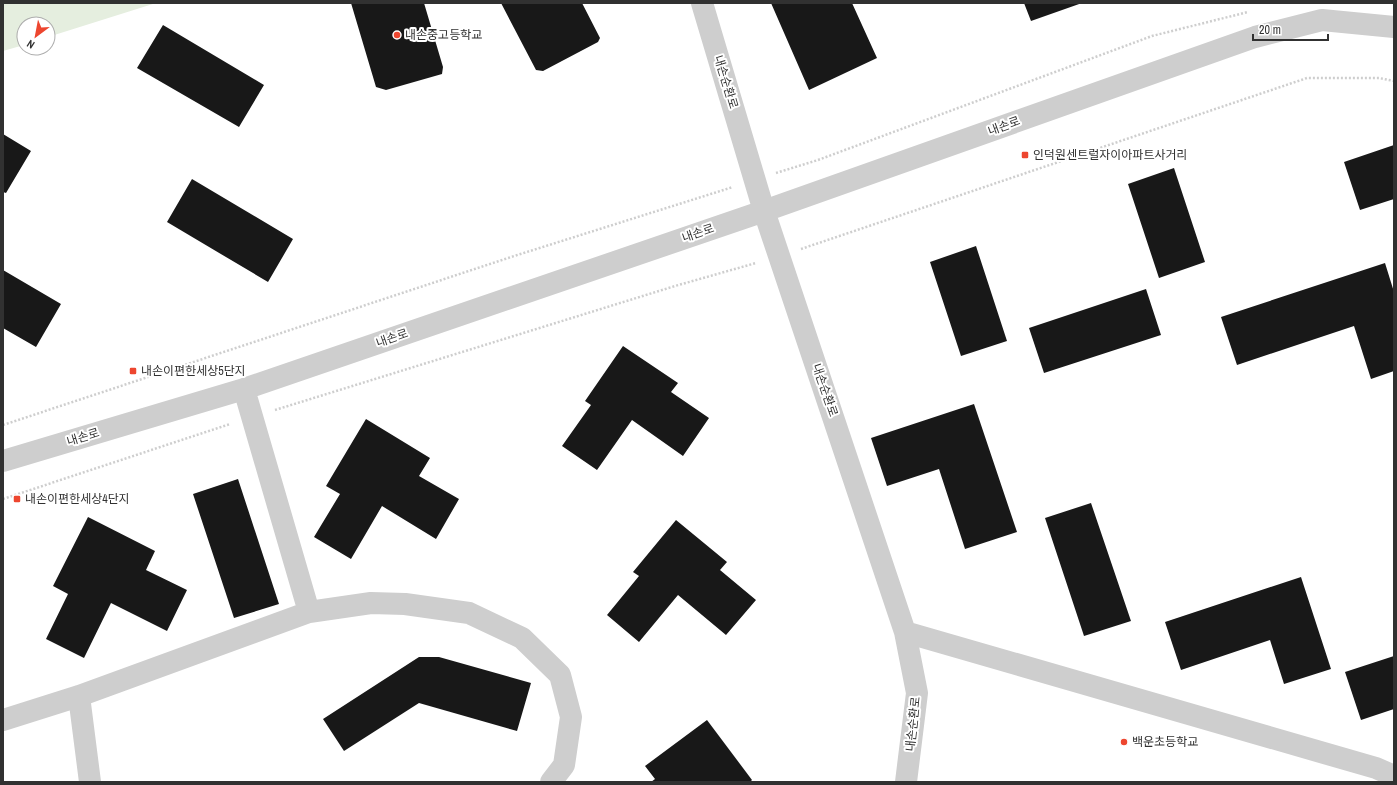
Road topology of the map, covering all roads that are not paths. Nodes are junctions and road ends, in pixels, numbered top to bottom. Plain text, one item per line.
1 (702, 3) edge
2 (1394, 27) edge
3 (764, 211) junction
4 (244, 389) junction
5 (3, 461) edge
6 (309, 612) junction
7 (905, 632) junction
8 (79, 696) junction
9 (3, 720) edge
10 (1394, 776) edge
11 (90, 782) edge
12 (551, 782) edge
13 (906, 782) edge

1 - 3 street, 내손순환로
2 - 3 street, 내손로
3 - 4 street, 내손로
3 - 7 street, 내손순환로
4 - 5 street, 내손로
4 - 6 street
6 - 8 street
6 - 12 street
7 - 10 street
7 - 13 street, 내손순환로
8 - 9 street
8 - 11 street

